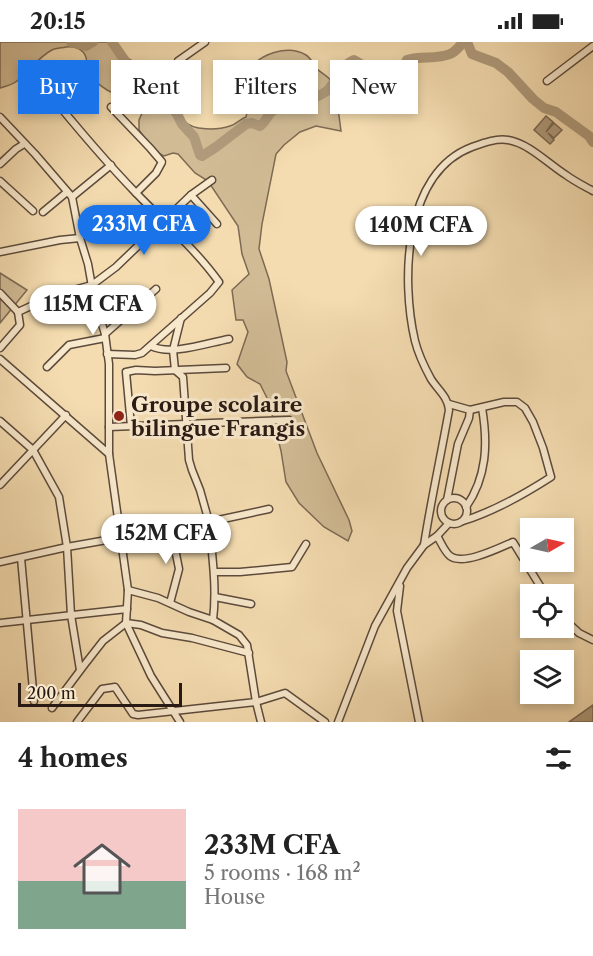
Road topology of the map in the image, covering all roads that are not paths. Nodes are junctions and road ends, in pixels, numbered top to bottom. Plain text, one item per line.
1 (205, 42) edge
2 (593, 46) edge
3 (179, 60) edge
4 (547, 81) dead end
5 (67, 114) edge
6 (118, 114) edge
7 (0, 117) edge
8 (24, 144) junction
9 (0, 164) edge
10 (111, 165) junction
11 (212, 180) dead end
12 (0, 181) edge
13 (593, 192) edge
14 (136, 193) junction
15 (69, 195) junction
16 (191, 195) junction
17 (33, 211) dead end
18 (43, 212) dead end
19 (163, 221) junction
20 (218, 224) dead end
21 (80, 238) junction
22 (0, 252) edge
23 (92, 285) junction
24 (156, 289) dead end
25 (0, 293) edge
26 (18, 312) junction
27 (181, 318) junction
28 (105, 336) junction
29 (230, 339) dead end
30 (151, 346) junction
31 (0, 348) edge
32 (173, 350) junction
33 (107, 354) junction
34 (0, 359) edge
35 (47, 367) dead end
36 (226, 368) dead end
37 (175, 370) junction
38 (449, 404) junction
39 (482, 408) junction
40 (470, 410) junction
41 (66, 415) junction
42 (289, 420) dead end
43 (0, 421) edge
44 (187, 424) junction
45 (131, 426) junction
46 (109, 427) junction
47 (33, 450) junction
48 (109, 454) junction
49 (0, 485) edge
50 (447, 500) junction
51 (466, 507) junction
52 (269, 509) dead end
53 (463, 521) junction
54 (210, 522) junction
55 (449, 523) junction
56 (175, 529) junction
57 (437, 536) junction
58 (121, 538) junction
59 (306, 544) dead end
60 (424, 545) junction
61 (67, 547) junction
62 (21, 558) junction
63 (0, 562) edge
64 (215, 572) junction
65 (401, 580) junction
66 (539, 584) edge
67 (128, 590) junction
68 (215, 597) junction
69 (170, 603) junction
70 (251, 604) dead end
71 (127, 609) junction
72 (71, 615) junction
73 (213, 620) junction
74 (28, 621) junction
75 (0, 623) edge
76 (126, 623) junction
77 (574, 628) edge
78 (593, 640) edge
79 (249, 653) junction
80 (80, 670) junction
81 (34, 701) dead end
82 (256, 702) junction
83 (52, 708) dead end
84 (173, 711) junction
85 (77, 722) edge
86 (180, 722) edge
87 (261, 722) edge
88 (325, 722) edge
89 (338, 722) edge
90 (419, 722) edge

1 - 3 street
2 - 4 street
5 - 10 street
6 - 14 street
7 - 8 street
8 - 9 street
8 - 15 street
10 - 14 street
10 - 15 street
11 - 16 street
12 - 17 street
13 - 38 street
14 - 19 street
15 - 18 street
15 - 21 street
16 - 19 street
16 - 20 street
19 - 23 street
19 - 27 street
21 - 22 street
21 - 23 street
23 - 26 street
23 - 28 street
24 - 28 street
25 - 26 street
26 - 31 street
27 - 30 street
27 - 32 street
28 - 33 street
28 - 35 street
29 - 32 street
30 - 32 street
30 - 33 street
32 - 37 street
33 - 46 street
34 - 41 street
36 - 37 street
37 - 44 street
37 - 45 street
38 - 40 street
38 - 60 street
39 - 40 street
39 - 51 street
39 - 53 street
40 - 50 street
41 - 47 street
41 - 48 street
42 - 44 street
43 - 47 street
44 - 45 street
44 - 54 street
45 - 46 street
46 - 48 street
47 - 49 street
47 - 61 street
48 - 58 street
50 - 51 street
50 - 55 street
51 - 53 street
52 - 54 street
53 - 55 street
54 - 56 street
54 - 64 street
55 - 57 street
56 - 58 street
56 - 69 street
57 - 60 street
57 - 66 street
58 - 61 street
58 - 67 street
59 - 64 street
60 - 65 street
61 - 62 street
61 - 72 street
62 - 63 street
62 - 74 street
64 - 68 street
65 - 89 street
65 - 90 street
67 - 69 street
67 - 71 street
68 - 70 street
68 - 73 street
69 - 73 street
71 - 72 street
71 - 76 street
72 - 74 street
72 - 80 street
73 - 79 street
74 - 75 street
74 - 81 street
76 - 79 street
76 - 80 street
76 - 84 street
77 - 78 street
79 - 82 street
80 - 83 street
82 - 84 street
82 - 87 street
82 - 88 street
84 - 85 street
84 - 86 street

